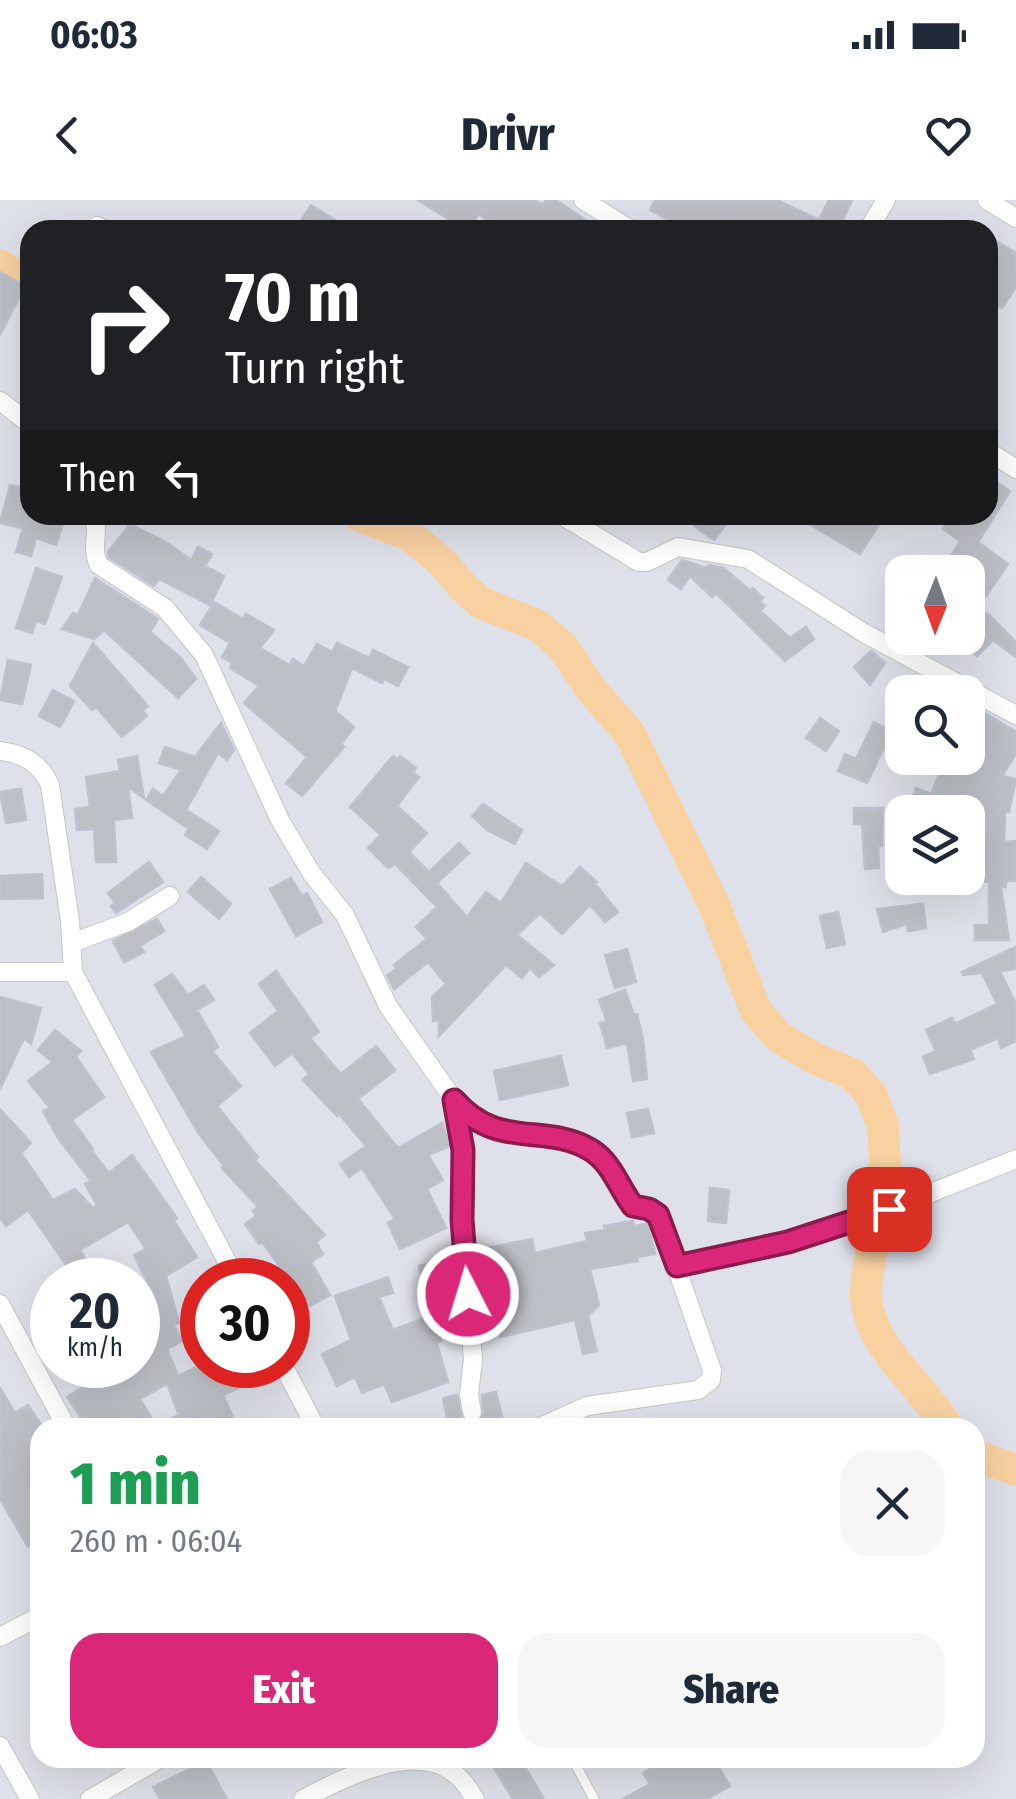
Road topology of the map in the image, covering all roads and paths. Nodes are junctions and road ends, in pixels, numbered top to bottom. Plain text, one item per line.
1 (583, 200) edge
2 (987, 200) edge
3 (1016, 218) edge
4 (614, 220) edge
5 (0, 401) edge
6 (20, 416) edge
7 (98, 525) edge
8 (578, 525) edge
9 (1016, 715) edge
10 (0, 751) edge
11 (170, 896) dead end
12 (72, 943) junction
13 (0, 972) edge
14 (72, 972) junction
15 (454, 1100) junction
16 (1016, 1159) edge
17 (225, 1258) edge
18 (677, 1266) junction
19 (0, 1304) edge
20 (295, 1388) edge
21 (472, 1412) dead end
22 (62, 1418) edge
23 (311, 1418) edge
24 (560, 1418) edge
25 (30, 1621) edge
26 (0, 1637) edge
27 (0, 1746) edge
28 (144, 1768) edge
29 (358, 1768) edge
30 (457, 1768) edge
31 (577, 1768) edge
32 (30, 1799) edge
33 (90, 1799) edge
34 (303, 1799) edge
35 (476, 1799) edge
36 (594, 1799) edge

1 - 4 street
2 - 3 street
5 - 6 street
7 - 15 street
8 - 9 street
10 - 12 street
11 - 12 street
12 - 14 street
13 - 14 street
14 - 17 street
15 - 18 street
15 - 21 street
16 - 18 street
18 - 24 street
19 - 22 street
20 - 23 street
25 - 26 street
27 - 32 street
28 - 33 street
29 - 34 street
30 - 35 street
31 - 36 lane

